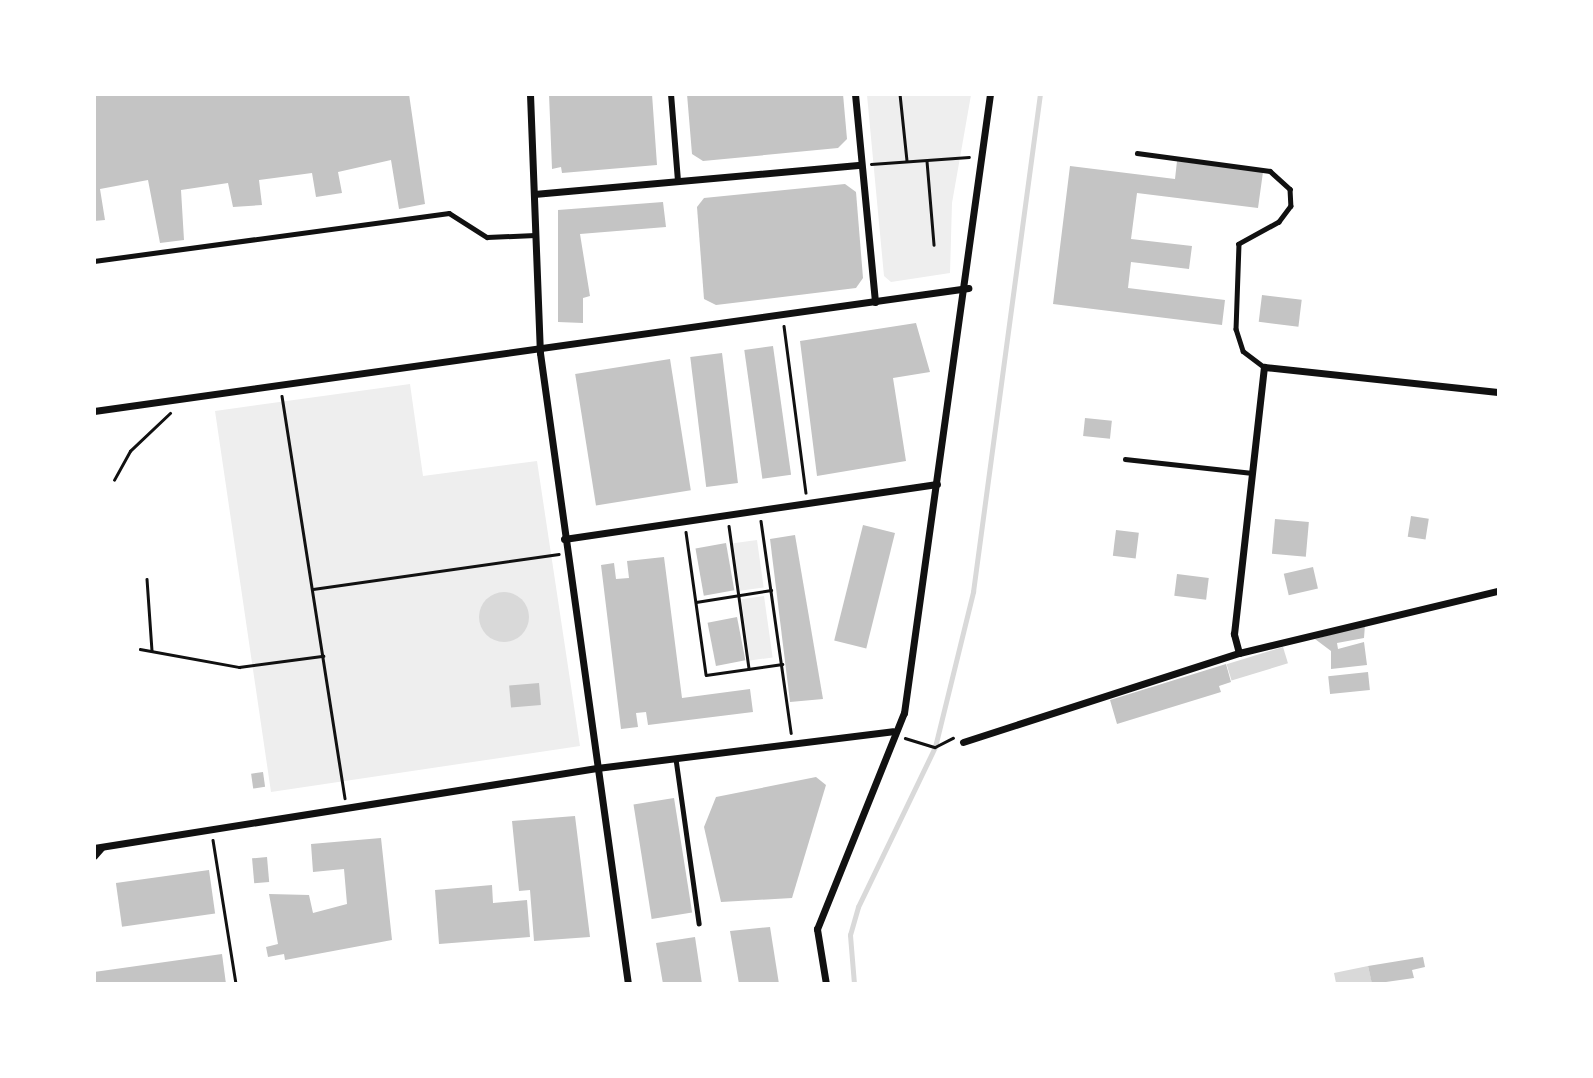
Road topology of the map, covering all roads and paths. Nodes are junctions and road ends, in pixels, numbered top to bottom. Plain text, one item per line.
1 (530, 94) edge
2 (671, 94) edge
3 (855, 94) edge
4 (900, 94) edge
5 (990, 94) edge
6 (1137, 153) dead end
7 (978, 156) junction
8 (926, 160) junction
9 (907, 162) junction
10 (861, 165) junction
11 (678, 181) junction
12 (534, 194) junction
13 (535, 235) junction
14 (934, 245) dead end
15 (94, 261) edge
16 (968, 288) junction
17 (875, 302) junction
18 (783, 316) junction
19 (540, 353) junction
20 (1264, 367) junction
21 (281, 386) junction
22 (1499, 392) edge
23 (177, 401) junction
24 (94, 411) edge
25 (1125, 458) dead end
26 (1252, 473) junction
27 (114, 480) dead end
28 (937, 484) junction
29 (807, 504) junction
30 (760, 511) junction
31 (727, 515) junction
32 (684, 522) junction
33 (564, 539) junction
34 (566, 553) junction
35 (147, 579) dead end
36 (313, 589) junction
37 (771, 590) junction
38 (1499, 591) edge
39 (738, 595) junction
40 (696, 602) junction
41 (140, 649) dead end
42 (152, 652) junction
43 (1239, 653) junction
44 (323, 656) junction
45 (782, 664) junction
46 (749, 669) junction
47 (893, 731) junction
48 (963, 741) joint
49 (793, 743) junction
50 (676, 758) junction
51 (597, 768) junction
52 (347, 808) junction
53 (211, 830) junction
54 (98, 848) edge
55 (94, 856) edge
56 (699, 923) dead end
57 (236, 984) edge
58 (628, 984) edge
59 (826, 984) edge

1 - 12 street
2 - 11 street
3 - 10 street
4 - 9 path
5 - 7 street
6 - 20 lane
7 - 8 path
7 - 16 street
8 - 9 path
8 - 14 path
9 - 10 path
10 - 11 street
10 - 17 street
11 - 12 street
12 - 13 street
13 - 15 lane
13 - 19 street
16 - 17 street
16 - 28 street
17 - 18 street
18 - 19 street
18 - 29 path
19 - 21 street
19 - 33 street
20 - 22 street
20 - 26 street
21 - 23 street
21 - 36 path
23 - 24 street
23 - 27 path
25 - 26 lane
26 - 43 street
28 - 29 street
28 - 47 street
29 - 30 street
30 - 31 street
30 - 37 path
31 - 32 street
31 - 39 path
32 - 33 street
32 - 40 path
33 - 34 street
34 - 36 path
34 - 51 street
35 - 42 path
36 - 44 path
37 - 39 path
37 - 45 path
38 - 43 street
39 - 40 path
39 - 46 path
40 - 46 path
41 - 42 path
42 - 44 path
43 - 48 street
44 - 52 path
45 - 46 path
45 - 49 path
47 - 48 path
47 - 49 street
47 - 59 street
49 - 50 street
50 - 51 street
50 - 56 lane
51 - 52 street
51 - 58 street
52 - 53 street
53 - 54 street
53 - 57 path
54 - 55 street

